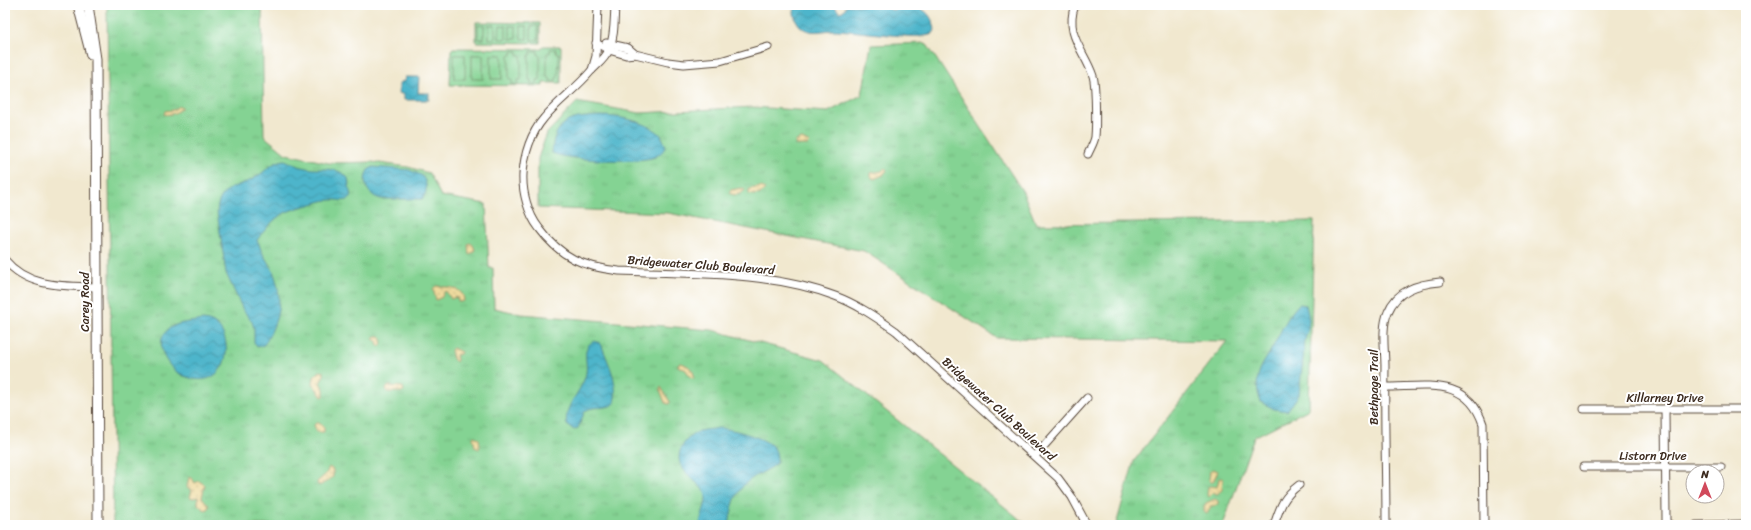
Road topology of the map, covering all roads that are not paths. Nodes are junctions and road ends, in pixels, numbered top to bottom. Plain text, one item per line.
1 (78, 5) edge
2 (88, 5) edge
3 (598, 5) edge
4 (614, 5) edge
5 (1069, 5) edge
6 (1075, 5) edge
7 (1072, 13) junction
8 (596, 43) junction
9 (610, 47) junction
10 (768, 47) dead end
11 (592, 70) junction
12 (95, 78) junction
13 (1088, 154) dead end
14 (5, 260) edge
15 (1440, 282) dead end
16 (97, 287) junction
17 (1384, 387) junction
18 (1087, 398) dead end
19 (1584, 409) dead end
20 (1664, 409) junction
21 (1746, 409) edge
22 (1035, 456) junction
23 (1584, 467) dead end
24 (1665, 467) junction
25 (1685, 467) edge
26 (1299, 485) dead end
27 (1669, 524) edge
28 (1746, 524) edge
29 (98, 525) edge
30 (1087, 525) edge
31 (1274, 525) edge
32 (1386, 525) edge
33 (1484, 525) edge
34 (1696, 525) edge

1 - 12 street, Carey Road
2 - 12 street, Carey Road
3 - 8 street, Bridgewater Club Boulevard
4 - 9 street
5 - 7 street
6 - 7 street
7 - 13 street
8 - 9 street
8 - 11 street, Bridgewater Club Boulevard
9 - 10 street
9 - 11 street, Bridgewater Club Boulevard
11 - 22 street, Bridgewater Club Boulevard
12 - 16 street, Carey Road
14 - 16 street
15 - 17 street, Bethpage Trail
16 - 29 street, Carey Road
17 - 32 street, Bethpage Trail
17 - 33 street
18 - 22 street
19 - 20 street, Killarney Drive
20 - 21 street, Killarney Drive
20 - 24 street
22 - 30 street, Bridgewater Club Boulevard
23 - 24 street, Listorn Drive
24 - 25 street, Listorn Drive
24 - 27 street
26 - 31 street
28 - 34 street

